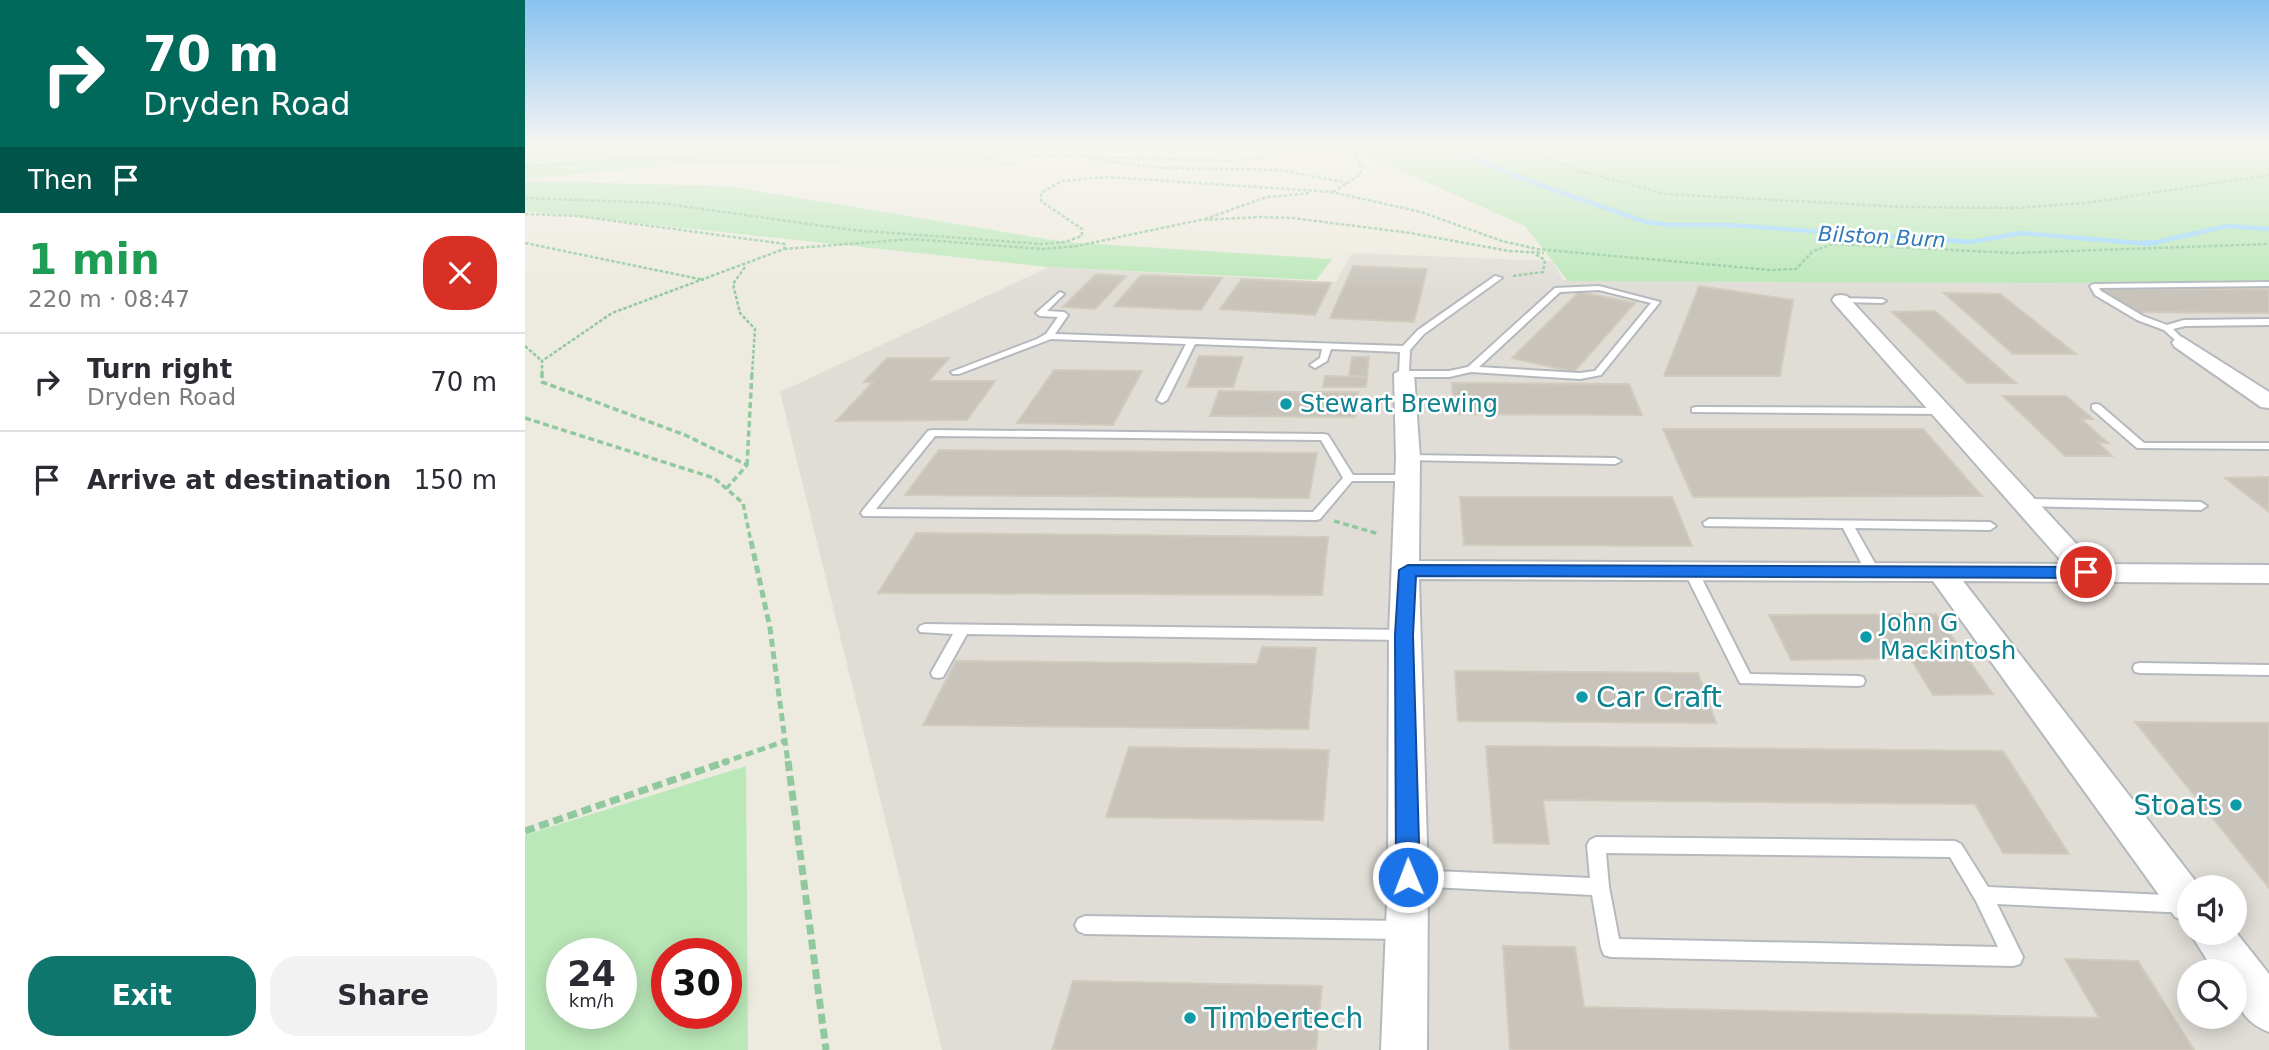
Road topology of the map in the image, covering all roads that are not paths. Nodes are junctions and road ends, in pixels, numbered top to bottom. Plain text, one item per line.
1 (1498, 278) road end
2 (2269, 285) edge
3 (1060, 294) dead end
4 (1841, 300) joint
5 (1882, 301) dead end
6 (2269, 322) edge
7 (2167, 328) junction
8 (1049, 336) junction
9 (1192, 340) junction
10 (2182, 343) joint
11 (1327, 345) junction
12 (1405, 362) junction
13 (1315, 365) dead end
14 (1471, 369) junction
15 (956, 372) dead end
16 (1162, 400) dead end
17 (2269, 402) edge
18 (2096, 407) dead end
19 (1696, 410) dead end
20 (1942, 411) junction
21 (2269, 446) edge
22 (1615, 461) dead end
23 (1408, 468) junction
24 (1349, 478) junction
25 (2026, 503) junction
26 (2201, 506) dead end
27 (1709, 523) dead end
28 (1847, 525) junction
29 (1990, 526) dead end
30 (1407, 556) junction
31 (2086, 572) junction
32 (1692, 573) junction
33 (1874, 574) junction
34 (1942, 574) junction
35 (2269, 574) edge
36 (925, 629) dead end
37 (962, 630) junction
38 (1404, 635) junction
39 (2140, 668) dead end
40 (2269, 670) edge
41 (938, 673) dead end
42 (1857, 681) dead end
43 (1408, 877) junction
44 (1600, 887) junction
45 (2177, 888) edge
46 (1983, 895) junction
47 (2177, 903) edge
48 (1085, 925) dead end
49 (1407, 930) junction
50 (2220, 945) edge
51 (2269, 1010) edge
52 (1404, 1050) edge

1 - 12 lane
2 - 7 lane
3 - 8 lane
4 - 5 lane
4 - 20 street
6 - 7 lane
7 - 10 lane
8 - 9 lane
8 - 15 lane
9 - 11 lane
9 - 16 lane
10 - 17 street
11 - 12 lane
11 - 13 lane
12 - 14 lane
12 - 23 street
14 - 14 lane
18 - 21 lane
19 - 20 lane
20 - 25 street
22 - 23 lane
23 - 24 lane
23 - 30 street
24 - 24 lane
25 - 26 lane
25 - 31 street
27 - 28 lane
28 - 29 lane
28 - 33 lane
30 - 32 street
30 - 38 street
31 - 34 street
31 - 35 street
32 - 33 street
32 - 42 lane
33 - 34 street
34 - 45 street
36 - 37 lane
37 - 38 lane
37 - 41 lane
38 - 43 street
39 - 40 lane
43 - 44 lane
43 - 49 street
44 - 46 lane
44 - 46 lane
46 - 47 lane
48 - 49 lane
49 - 52 street
50 - 51 street

